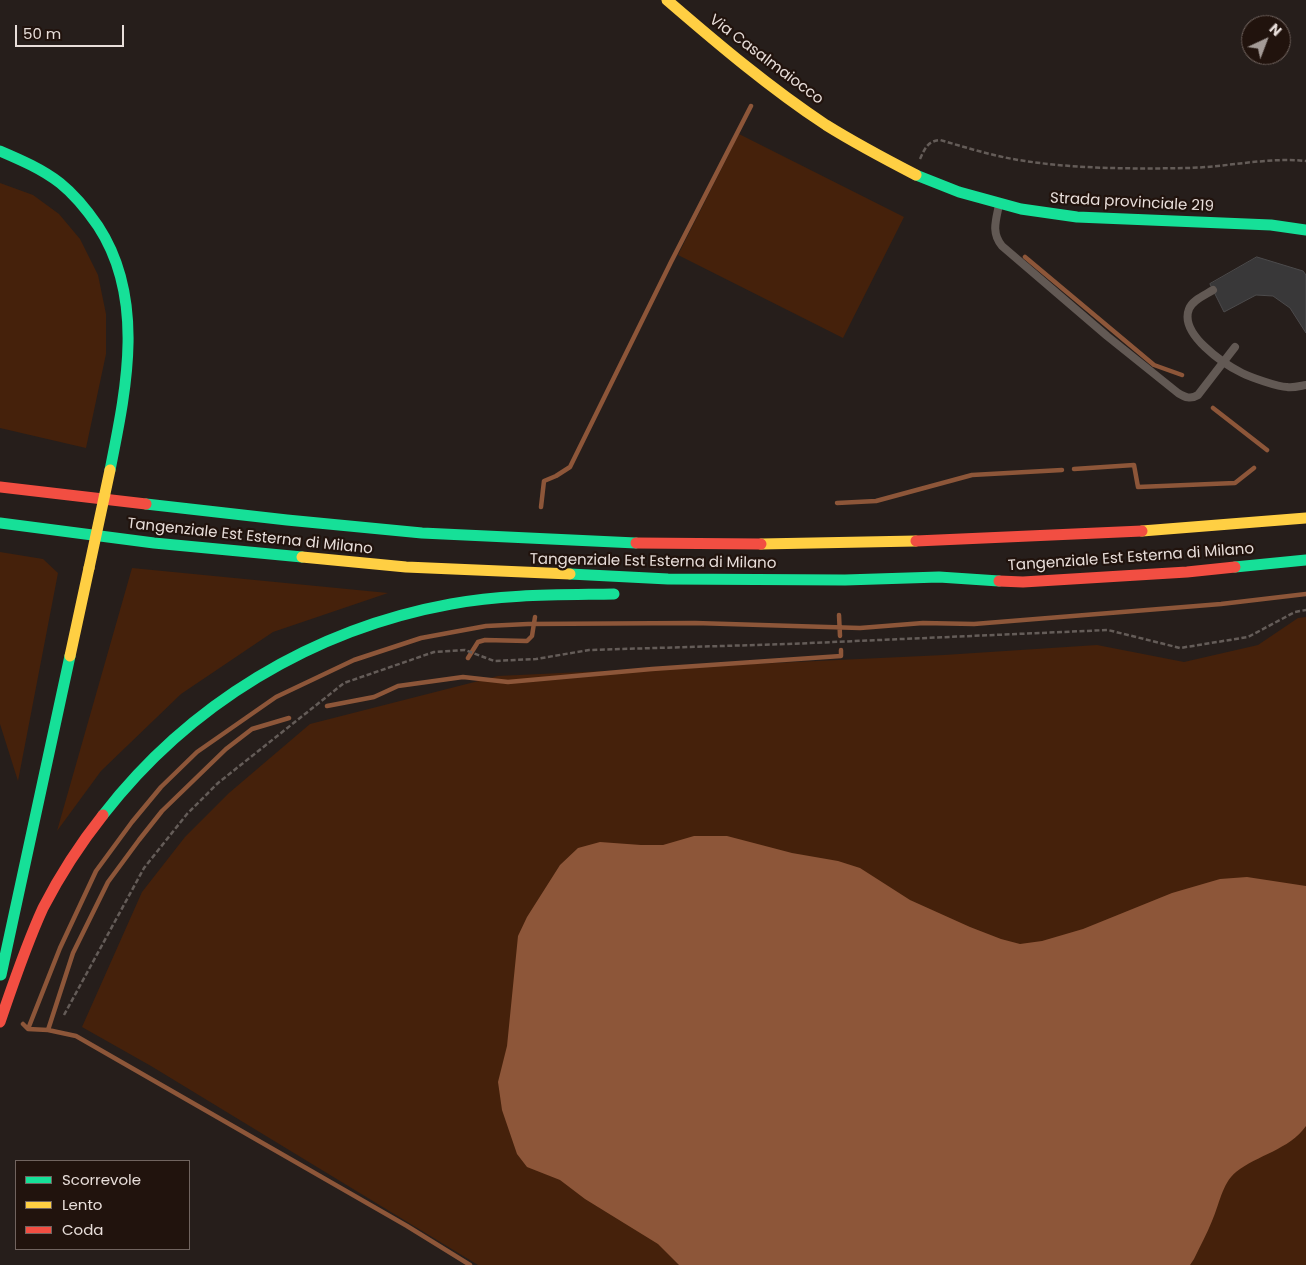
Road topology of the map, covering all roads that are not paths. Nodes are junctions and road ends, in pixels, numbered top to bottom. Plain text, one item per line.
1 (667, 0) edge
2 (825, 124) joint
3 (0, 151) edge
4 (999, 204) junction
5 (1306, 230) edge
6 (1213, 290) dead end
7 (1235, 347) dead end
8 (1224, 361) junction
9 (1306, 385) edge
10 (93, 483) dead end
11 (0, 487) edge
12 (122, 487) dead end
13 (171, 495) dead end
14 (1306, 518) edge
15 (287, 520) junction
16 (0, 523) edge
17 (1306, 560) edge
18 (845, 580) junction
19 (817, 592) dead end
20 (624, 594) dead end
21 (0, 981) edge
22 (0, 1022) edge

1 - 2 main road, Via Casalmaiocco
2 - 4 main road, Strada provinciale 219
3 - 21 main road, bridge
4 - 5 main road, Strada provinciale 219
4 - 8 lane
6 - 8 lane
7 - 8 lane
8 - 9 lane
10 - 12 main road
11 - 15 main road, Tangenziale Est Esterna di Milano
13 - 15 main road
14 - 15 main road, Tangenziale Est Esterna di Milano
16 - 18 main road, Tangenziale Est Esterna di Milano
17 - 18 main road, Tangenziale Est Esterna di Milano
18 - 19 main road
20 - 22 main road

